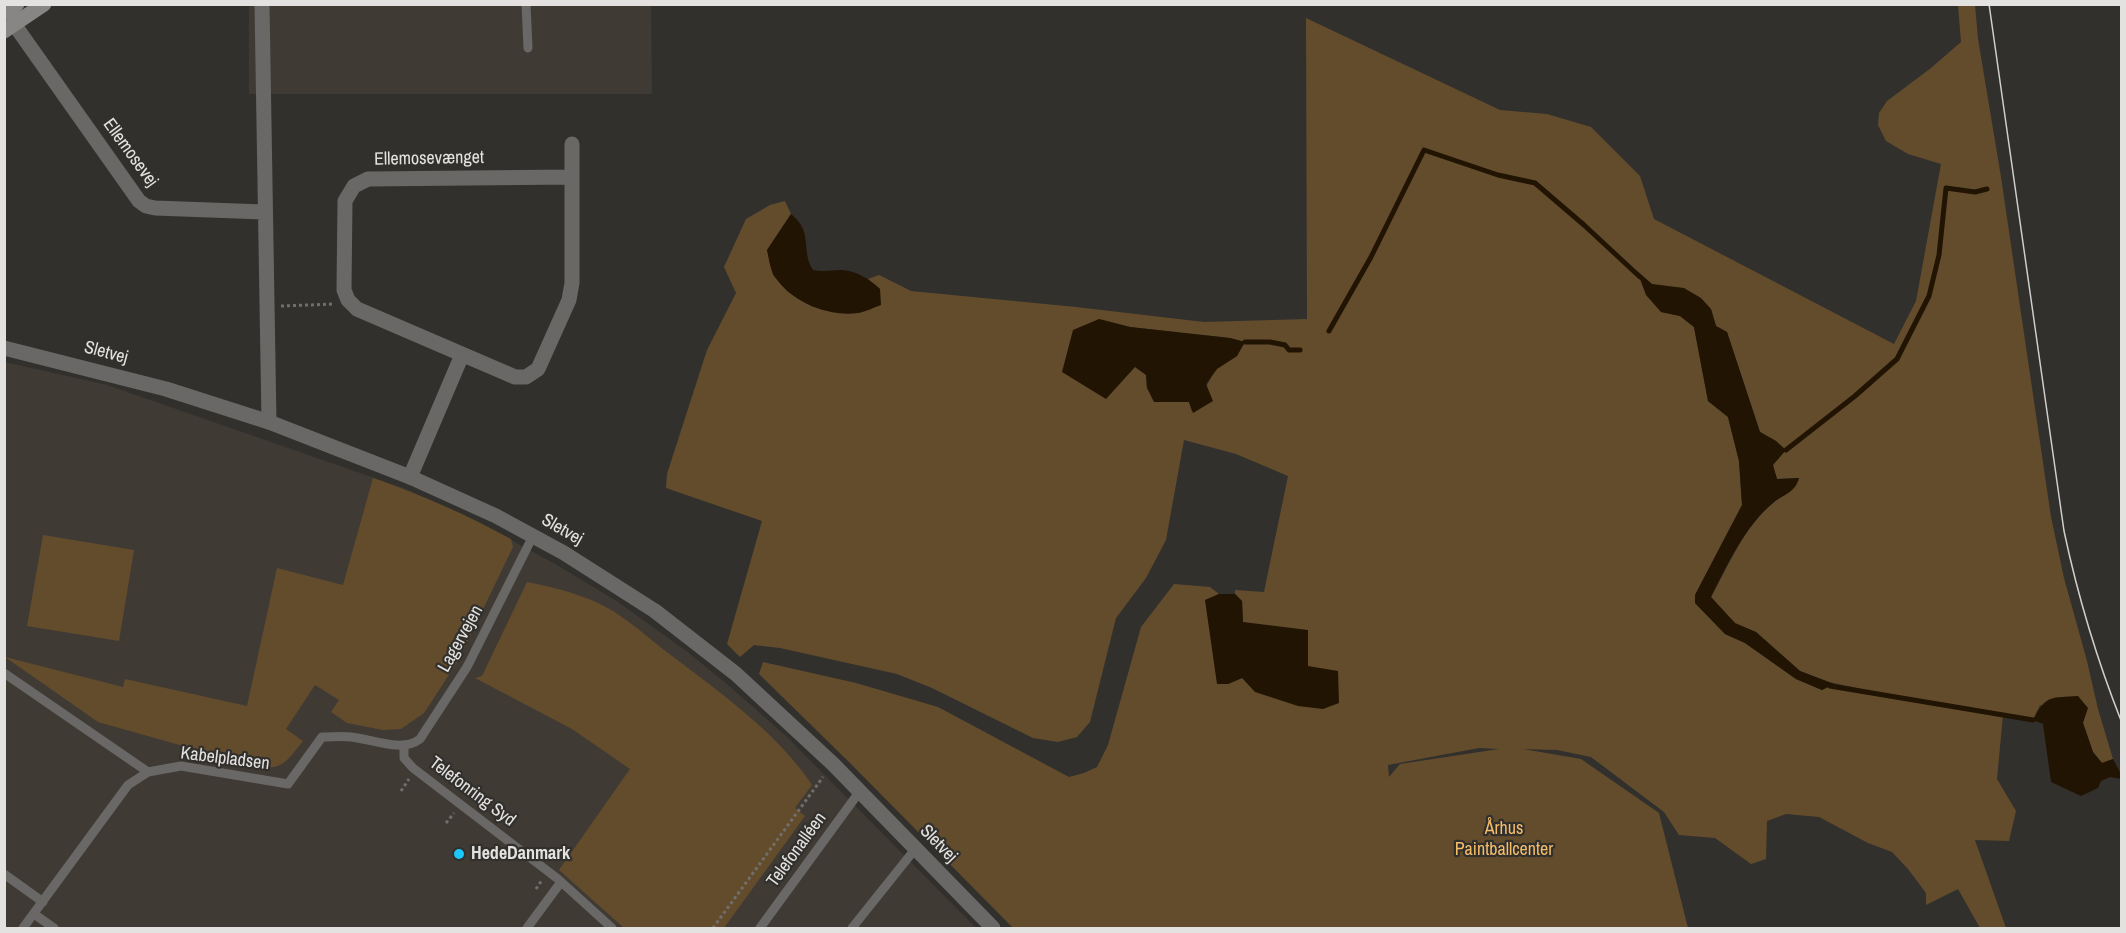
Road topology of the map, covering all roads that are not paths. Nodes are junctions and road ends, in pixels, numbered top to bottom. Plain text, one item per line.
1 (17, 4) edge
2 (44, 4) edge
3 (262, 4) edge
4 (526, 4) edge
5 (8, 23) edge
6 (528, 48) dead end
7 (572, 144) dead end
8 (572, 177) junction
9 (264, 212) junction
10 (4, 348) edge
11 (462, 355) junction
12 (269, 422) junction
13 (410, 477) junction
14 (533, 536) junction
15 (4, 673) edge
16 (404, 746) junction
17 (148, 772) junction
18 (860, 791) junction
19 (916, 848) junction
20 (4, 874) edge
21 (561, 882) junction
22 (42, 902) junction
23 (34, 914) junction
24 (23, 928) edge
25 (54, 928) edge
26 (527, 928) edge
27 (612, 928) edge
28 (760, 928) edge
29 (852, 928) edge
30 (993, 928) edge

1 - 5 main road
2 - 5 main road
3 - 9 street
4 - 6 lane
5 - 9 street, Ellemosevej
7 - 8 street
8 - 11 street
8 - 11 street, Ellemosevænget
9 - 12 street
10 - 12 street, Sletvej
11 - 13 street
12 - 13 street, Sletvej
13 - 14 street, Sletvej
14 - 16 lane, Lagervejen
14 - 18 street, Sletvej
15 - 17 lane
16 - 17 lane, Kabelpladsen
16 - 21 lane, Telefonring Syd
17 - 22 lane, Kabelpladsen
18 - 19 street, Sletvej
18 - 28 lane, Telefonalléen
19 - 29 lane
19 - 30 street, Sletvej
20 - 22 lane
21 - 26 lane
21 - 27 lane, Telefonring Syd
22 - 23 lane, Kabelpladsen
23 - 24 lane, Kabelpladsen
23 - 25 lane

